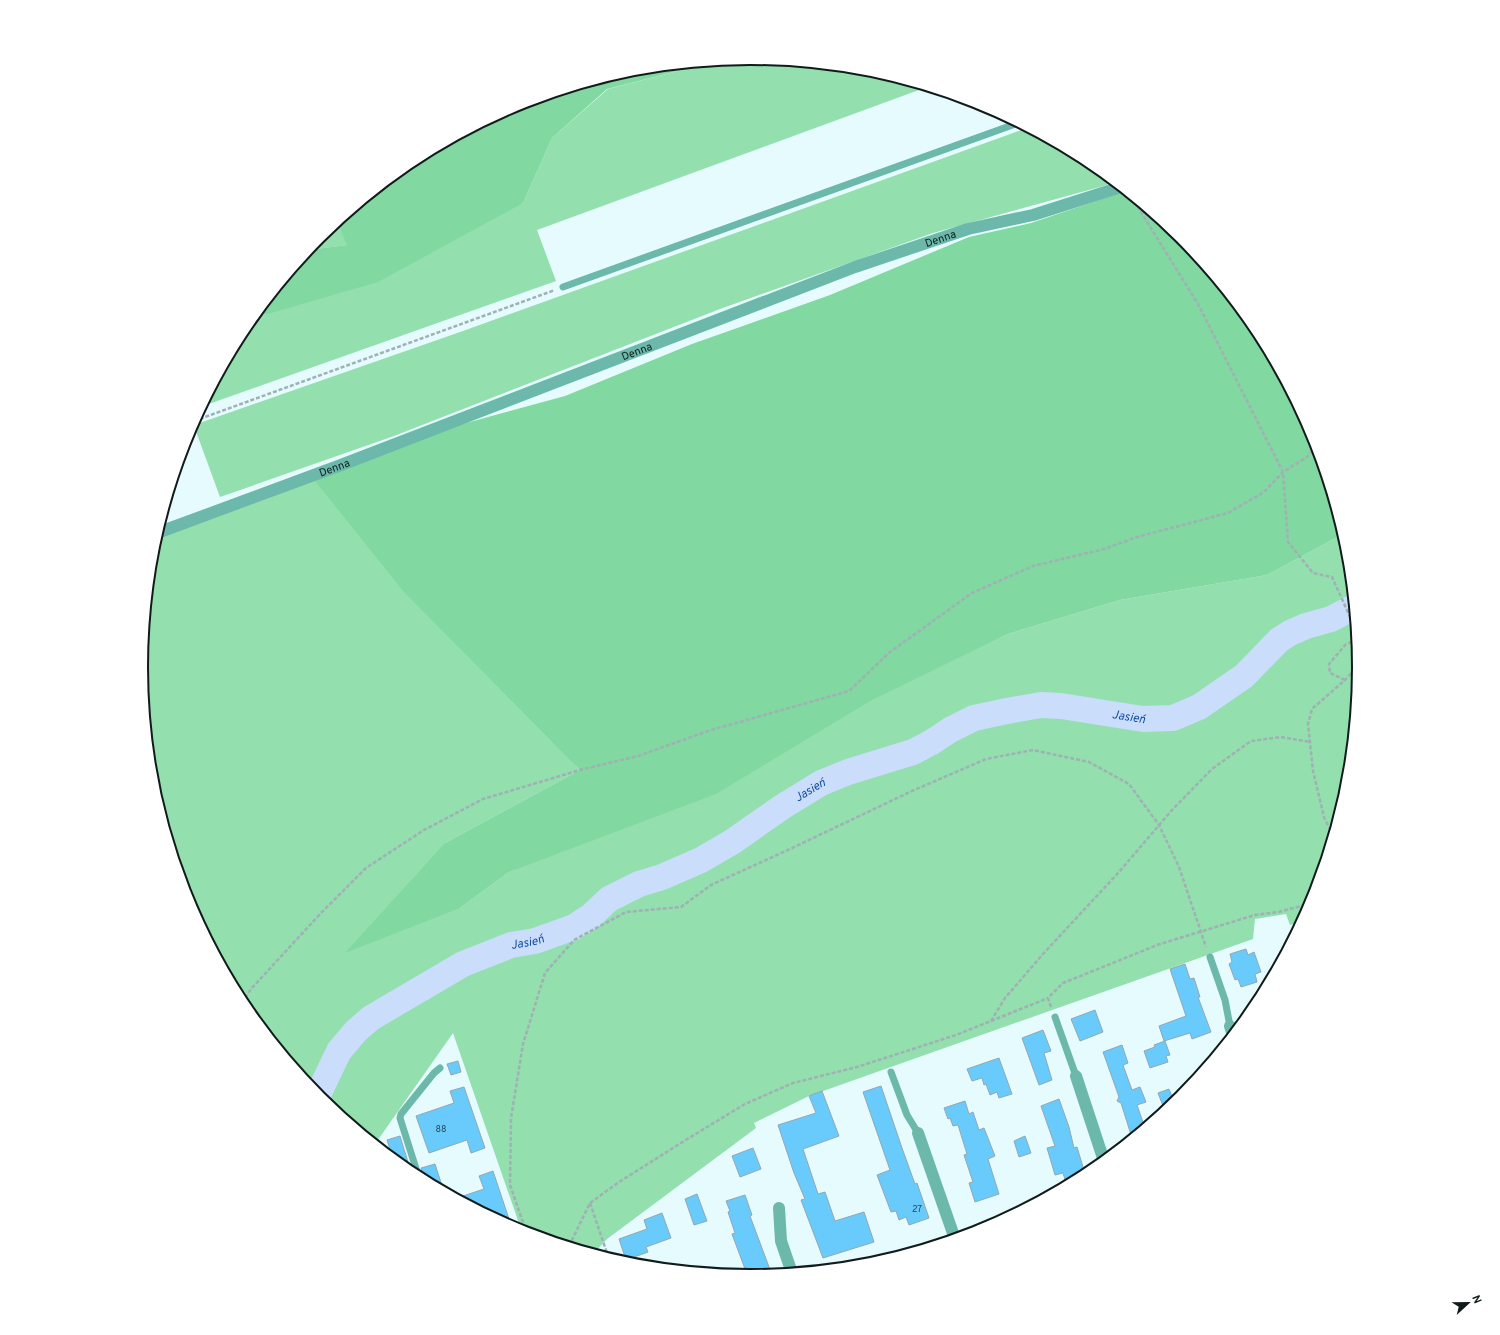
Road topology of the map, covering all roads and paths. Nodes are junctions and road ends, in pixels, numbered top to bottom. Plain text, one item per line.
1 (1012, 125) edge
2 (1116, 189) edge
3 (1138, 208) edge
4 (563, 287) joint
5 (202, 418) edge
6 (1312, 450) edge
7 (1282, 472) junction
8 (164, 531) edge
9 (1350, 617) edge
10 (1351, 642) edge
11 (1352, 673) edge
12 (1345, 680) junction
13 (1310, 742) junction
14 (1159, 825) junction
15 (1330, 830) edge
16 (1304, 905) edge
17 (1201, 932) junction
18 (1210, 957) joint
19 (246, 997) edge
20 (1048, 998) junction
21 (1055, 1017) joint
22 (991, 1021) junction
23 (1232, 1029) edge
24 (440, 1068) dead end
25 (891, 1072) dead end
26 (1076, 1076) joint
27 (918, 1133) joint
28 (1102, 1156) edge
29 (416, 1169) edge
30 (590, 1203) junction
31 (779, 1208) dead end
32 (524, 1226) edge
33 (954, 1234) edge
34 (571, 1242) edge
35 (607, 1252) edge
36 (791, 1269) edge

1 - 4 lane
2 - 8 street, Denna
3 - 7 path
4 - 5 path
6 - 7 path
7 - 9 path
7 - 19 path
10 - 12 path
11 - 12 path
12 - 13 path
13 - 14 path
13 - 15 path
14 - 17 path
14 - 22 path
14 - 32 path
16 - 17 path
17 - 18 path
17 - 20 path
18 - 23 lane
20 - 21 path
20 - 22 path
21 - 26 lane
22 - 30 path
24 - 29 lane
25 - 27 lane
26 - 28 street
27 - 33 street
30 - 34 path
30 - 35 path
31 - 36 street

